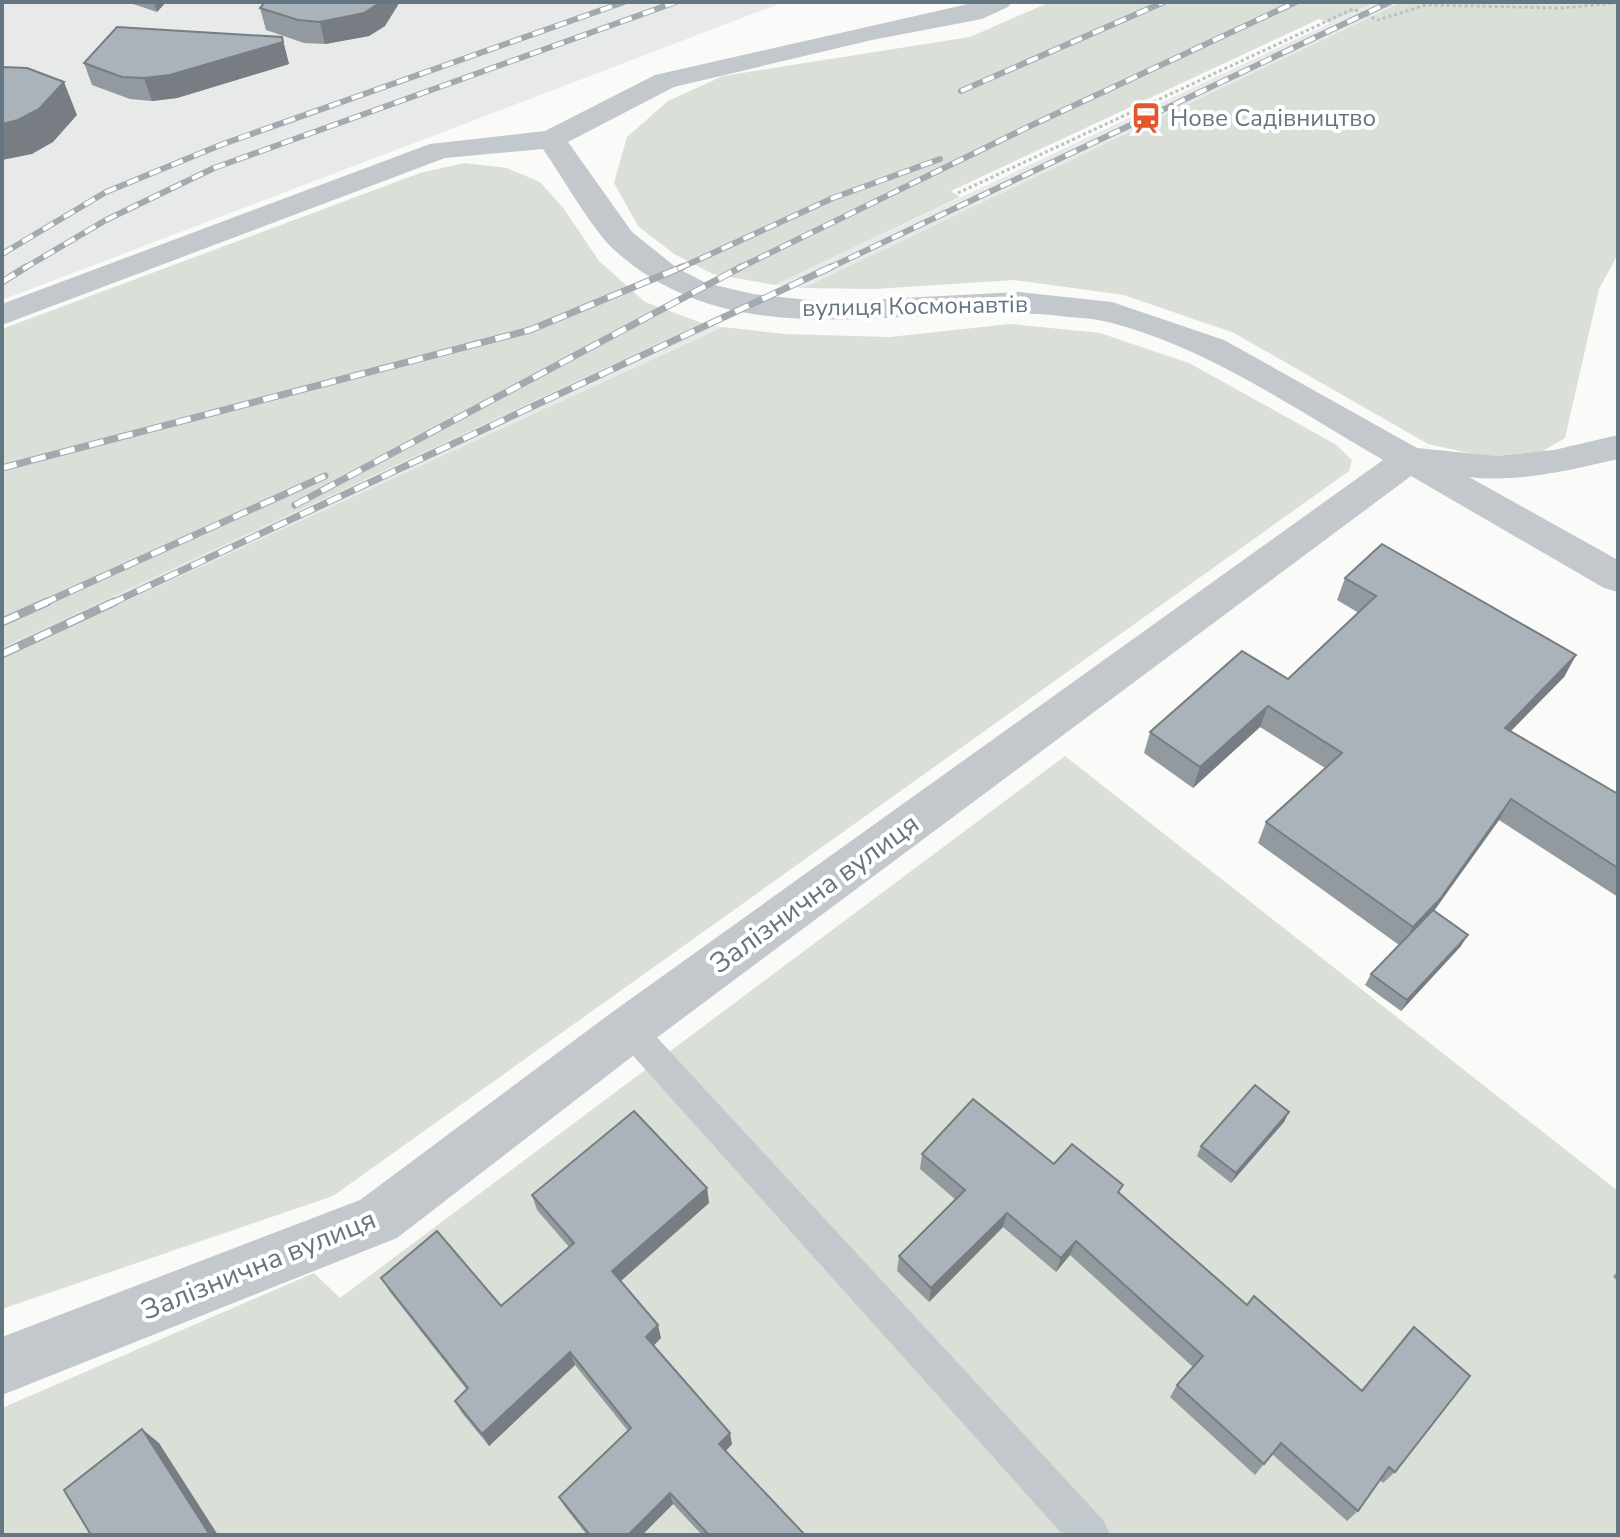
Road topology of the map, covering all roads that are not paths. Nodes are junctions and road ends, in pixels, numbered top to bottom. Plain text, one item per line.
1 (999, 2) edge
2 (551, 139) junction
3 (2, 315) edge
4 (1618, 447) edge
5 (1409, 459) junction
6 (1618, 578) edge
7 (629, 1029) junction
8 (2, 1366) edge
9 (1090, 1535) edge

1 - 2 street
2 - 3 street
2 - 5 street, вулиця Космонавтів
4 - 5 street
5 - 6 street, вулиця Космонавтів
5 - 7 street, Залізнична вулиця
7 - 8 street, Залізнична вулиця
7 - 9 lane

